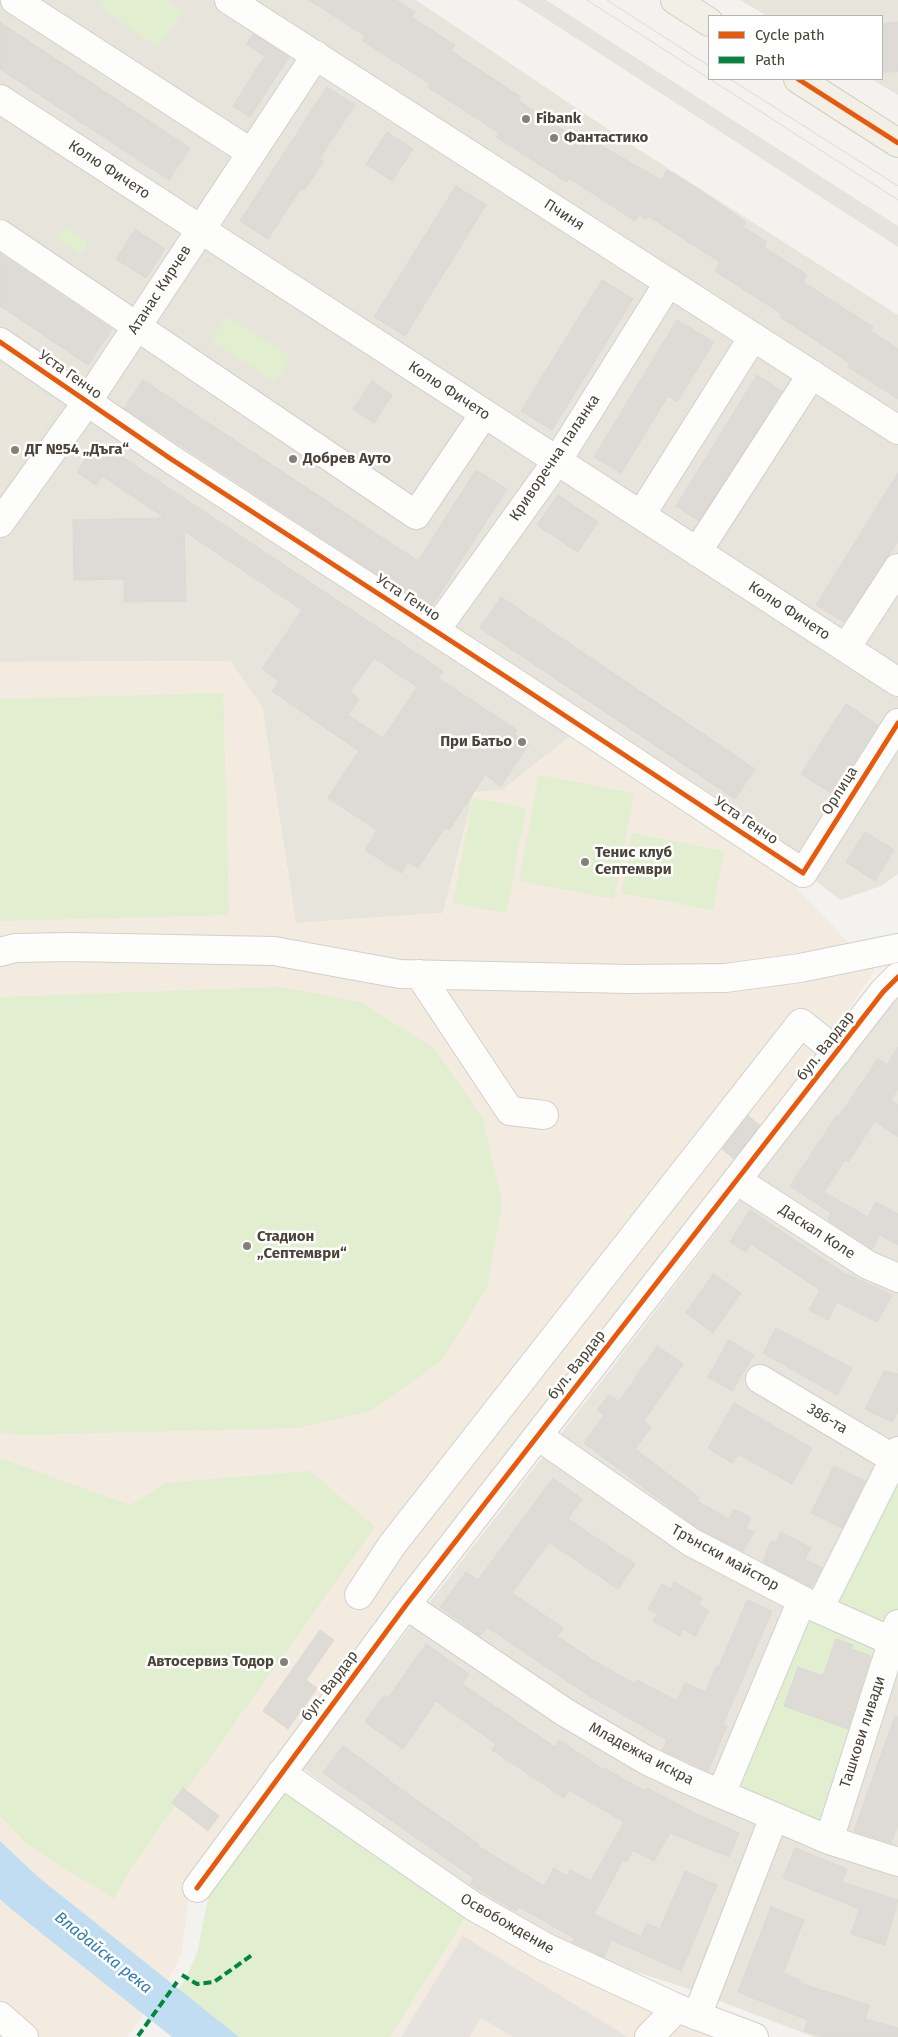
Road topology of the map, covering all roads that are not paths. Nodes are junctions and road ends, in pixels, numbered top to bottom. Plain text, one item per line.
1 (15, 0) edge
2 (229, 0) edge
3 (675, 0) edge
4 (708, 21) edge
5 (316, 55) junction
6 (800, 80) edge
7 (0, 99) edge
8 (898, 143) edge
9 (250, 152) junction
10 (200, 229) junction
11 (0, 234) edge
12 (669, 282) junction
13 (135, 327) junction
14 (753, 336) junction
15 (0, 342) edge
16 (812, 374) junction
17 (87, 402) junction
18 (484, 414) junction
19 (898, 430) edge
20 (556, 460) junction
21 (641, 515) junction
22 (0, 523) edge
23 (697, 552) junction
24 (898, 568) edge
25 (435, 631) junction
26 (846, 648) junction
27 (898, 682) edge
28 (898, 723) edge
29 (803, 873) joint
30 (898, 948) edge
31 (0, 952) edge
32 (419, 974) junction
33 (898, 977) edge
34 (837, 1052) junction
35 (544, 1115) dead end
36 (738, 1181) junction
37 (898, 1278) edge
38 (760, 1379) dead end
39 (538, 1436) junction
40 (896, 1455) edge
41 (359, 1595) dead end
42 (811, 1604) junction
43 (406, 1605) junction
44 (896, 1637) edge
45 (281, 1773) junction
46 (720, 1794) junction
47 (774, 1816) junction
48 (829, 1840) junction
49 (898, 1862) edge
50 (197, 1888) dead end
51 (687, 2012) junction
52 (0, 2016) edge
53 (24, 2037) edge
54 (649, 2037) edge
55 (754, 2037) edge

1 - 9 street
2 - 5 street, Пчиня
3 - 4 main road
5 - 9 street, Атанас Кирчев
5 - 12 street, Пчиня
6 - 8 main road
7 - 10 street, Колю Фичето
9 - 10 street, Атанас Кирчев
10 - 13 street, Атанас Кирчев
10 - 18 street, Колю Фичето
11 - 13 street
12 - 14 street, Пчиня
12 - 20 street, Криворечна паланка
13 - 17 street, Атанас Кирчев
13 - 18 street
14 - 16 street, Пчиня
14 - 21 street
15 - 17 street, Уста Генчо
16 - 19 street, Пчиня
16 - 23 street
17 - 22 street, Атанас Кирчев
17 - 25 street, Уста Генчо
18 - 20 street, Колю Фичето
20 - 21 street, Колю Фичето
20 - 25 street, Криворечна паланка
21 - 23 street, Колю Фичето
23 - 26 street, Колю Фичето
24 - 26 street
25 - 29 street, Уста Генчо
26 - 27 street, Колю Фичето
28 - 29 street, Орлица
30 - 32 street
31 - 32 street
32 - 35 street
33 - 34 street, бул. Вардар
34 - 36 street, бул. Вардар
34 - 41 street
36 - 37 street, Даскал Коле
36 - 39 street, бул. Вардар
38 - 40 street, 386-та
39 - 42 street, Трънски майстор
39 - 43 street, бул. Вардар
40 - 42 street
42 - 44 street, Трънски майстор
42 - 46 street
43 - 45 street, бул. Вардар
43 - 46 street, Младежка искра
44 - 48 street, Ташкови ливади
45 - 50 street, бул. Вардар
45 - 51 street, Освобождение
46 - 47 street, Младежка искра
47 - 48 street, Младежка искра
47 - 51 street
48 - 49 street, Младежка искра
51 - 54 street
51 - 55 street, Освобождение
52 - 53 street

